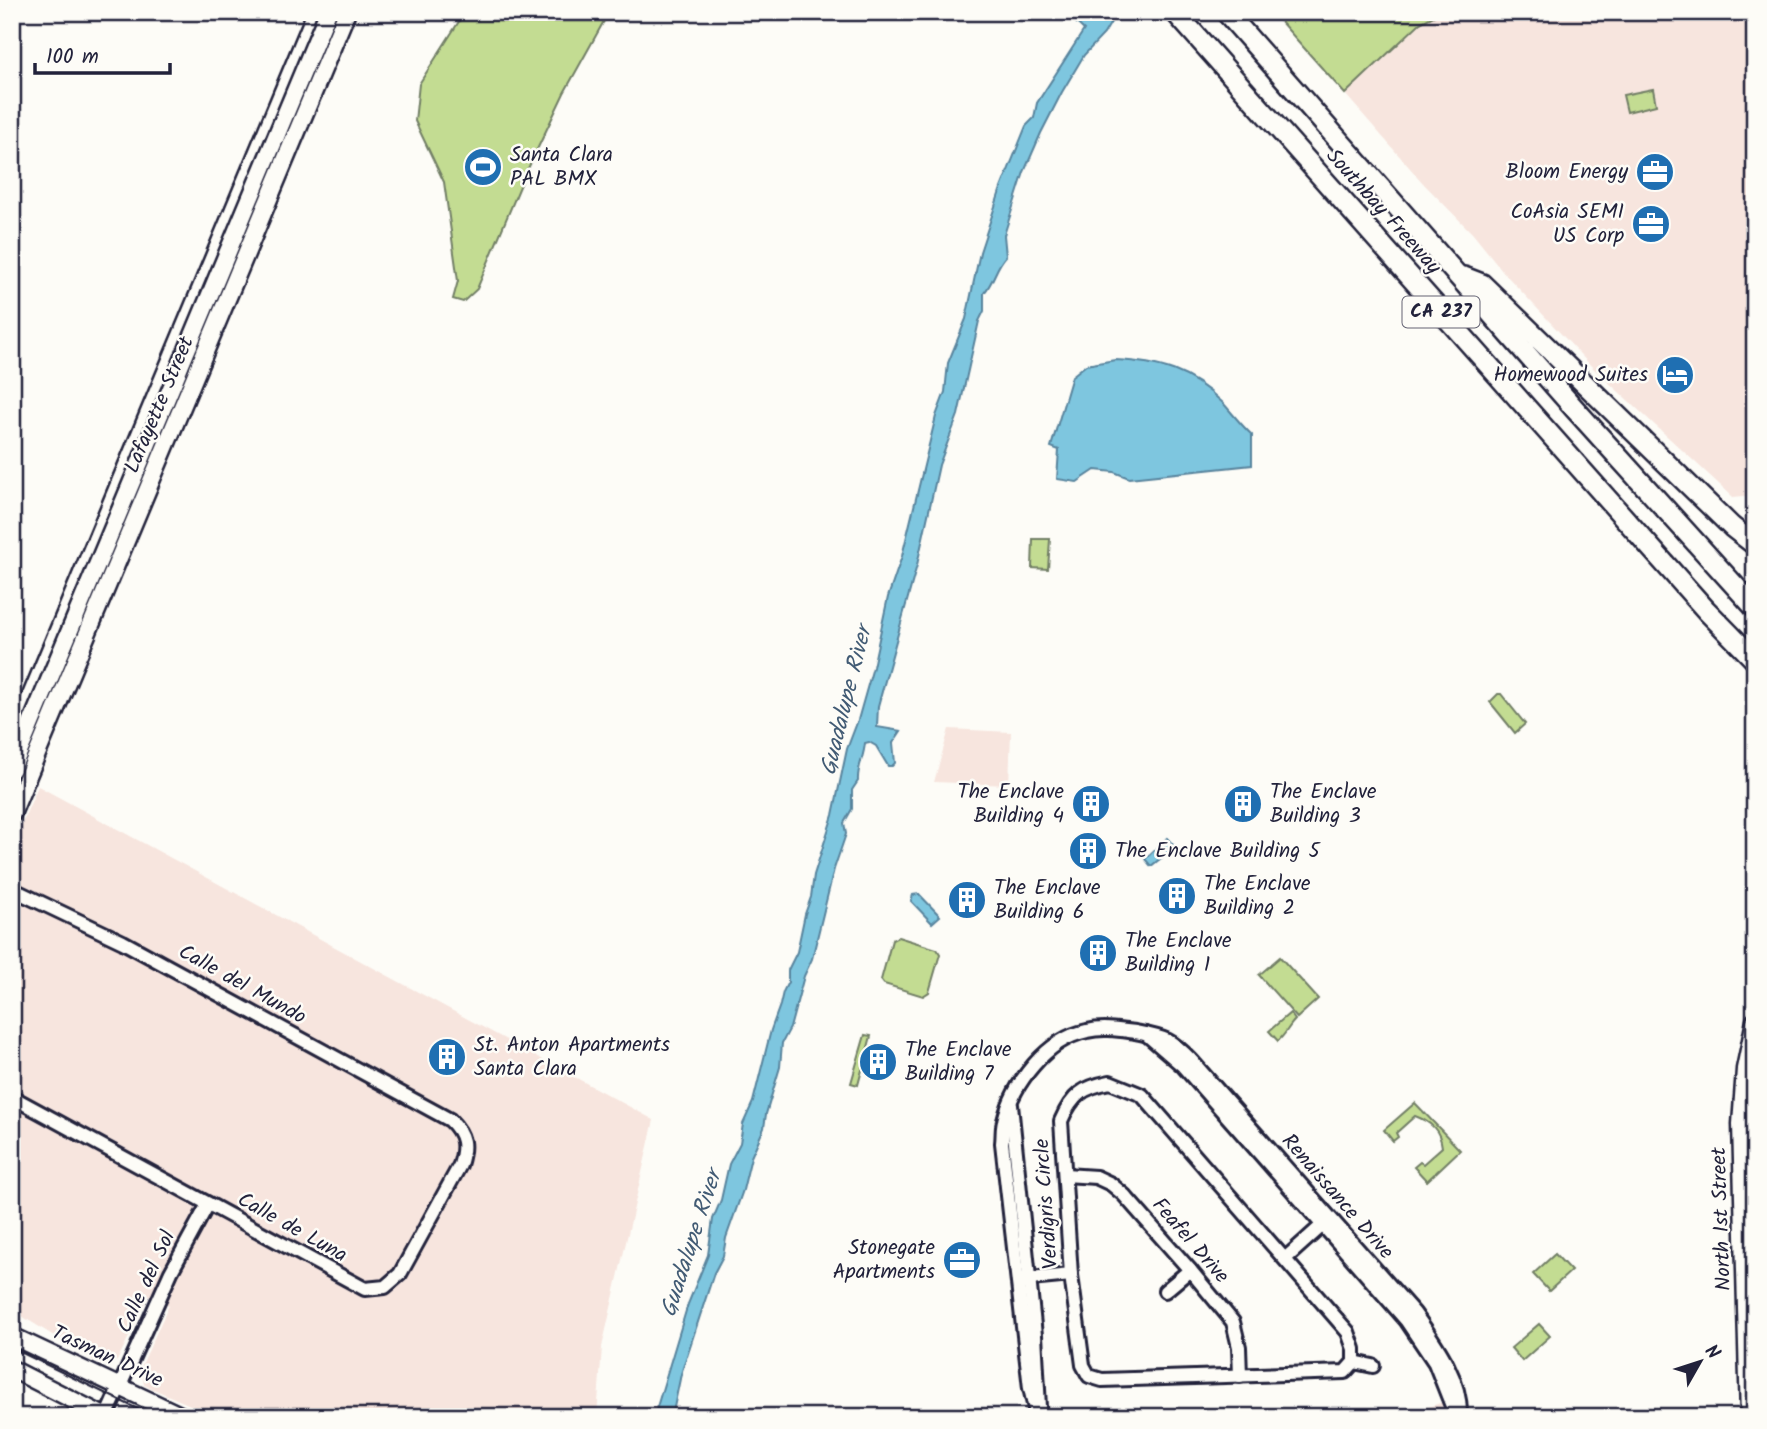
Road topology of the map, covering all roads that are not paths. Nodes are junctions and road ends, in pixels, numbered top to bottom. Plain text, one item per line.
1 (328, 12) edge
2 (347, 12) edge
3 (1226, 12) edge
4 (1175, 13) edge
5 (1456, 274) junction
6 (1755, 545) edge
7 (1755, 608) edge
8 (1706, 610) junction
9 (1755, 660) edge
10 (1755, 673) edge
11 (12, 769) edge
12 (12, 814) edge
13 (12, 889) edge
14 (1755, 1021) edge
15 (12, 1097) edge
16 (450, 1121) joint
17 (1065, 1175) junction
18 (208, 1204) junction
19 (1326, 1222) junction
20 (1286, 1258) junction
21 (1190, 1270) junction
22 (1072, 1275) junction
23 (1023, 1280) junction
24 (1165, 1291) dead end
25 (1750, 1307) edge
26 (12, 1336) edge
27 (1354, 1362) junction
28 (1373, 1366) dead end
29 (12, 1369) edge
30 (1240, 1376) junction
31 (121, 1386) junction
32 (1460, 1416) edge
33 (106, 1417) edge
34 (184, 1417) edge
35 (1038, 1417) edge
36 (1749, 1417) edge

1 - 11 main road, Lafayette Street
2 - 12 main road, Lafayette Street
3 - 5 highway, Southbay Freeway / CA 237
4 - 8 highway, Southbay Freeway / CA 237
5 - 6 highway
5 - 7 highway, Southbay Freeway / CA 237
8 - 9 highway, Southbay Freeway / CA 237
8 - 10 highway
13 - 16 street, Calle del Mundo
14 - 25 main road, North 1st Street
15 - 18 street, Calle de Luna
16 - 18 street, Calle de Luna
17 - 20 street, Verdigris Circle
17 - 21 street, Feafel Drive
17 - 22 street, Verdigris Circle
18 - 31 street, Calle del Sol
19 - 20 street
19 - 23 street, Renaissance Drive
19 - 32 street, Renaissance Drive
20 - 27 street, Verdigris Circle
21 - 24 street
21 - 30 street, Feafel Drive
22 - 23 street
22 - 30 street, Verdigris Circle
23 - 35 street, Renaissance Drive
25 - 36 main road, North 1st Street
26 - 31 main road, Tasman Drive
27 - 28 street
27 - 30 street, Verdigris Circle
29 - 33 main road
31 - 33 street, Calle del Sol
31 - 34 main road, Tasman Drive

